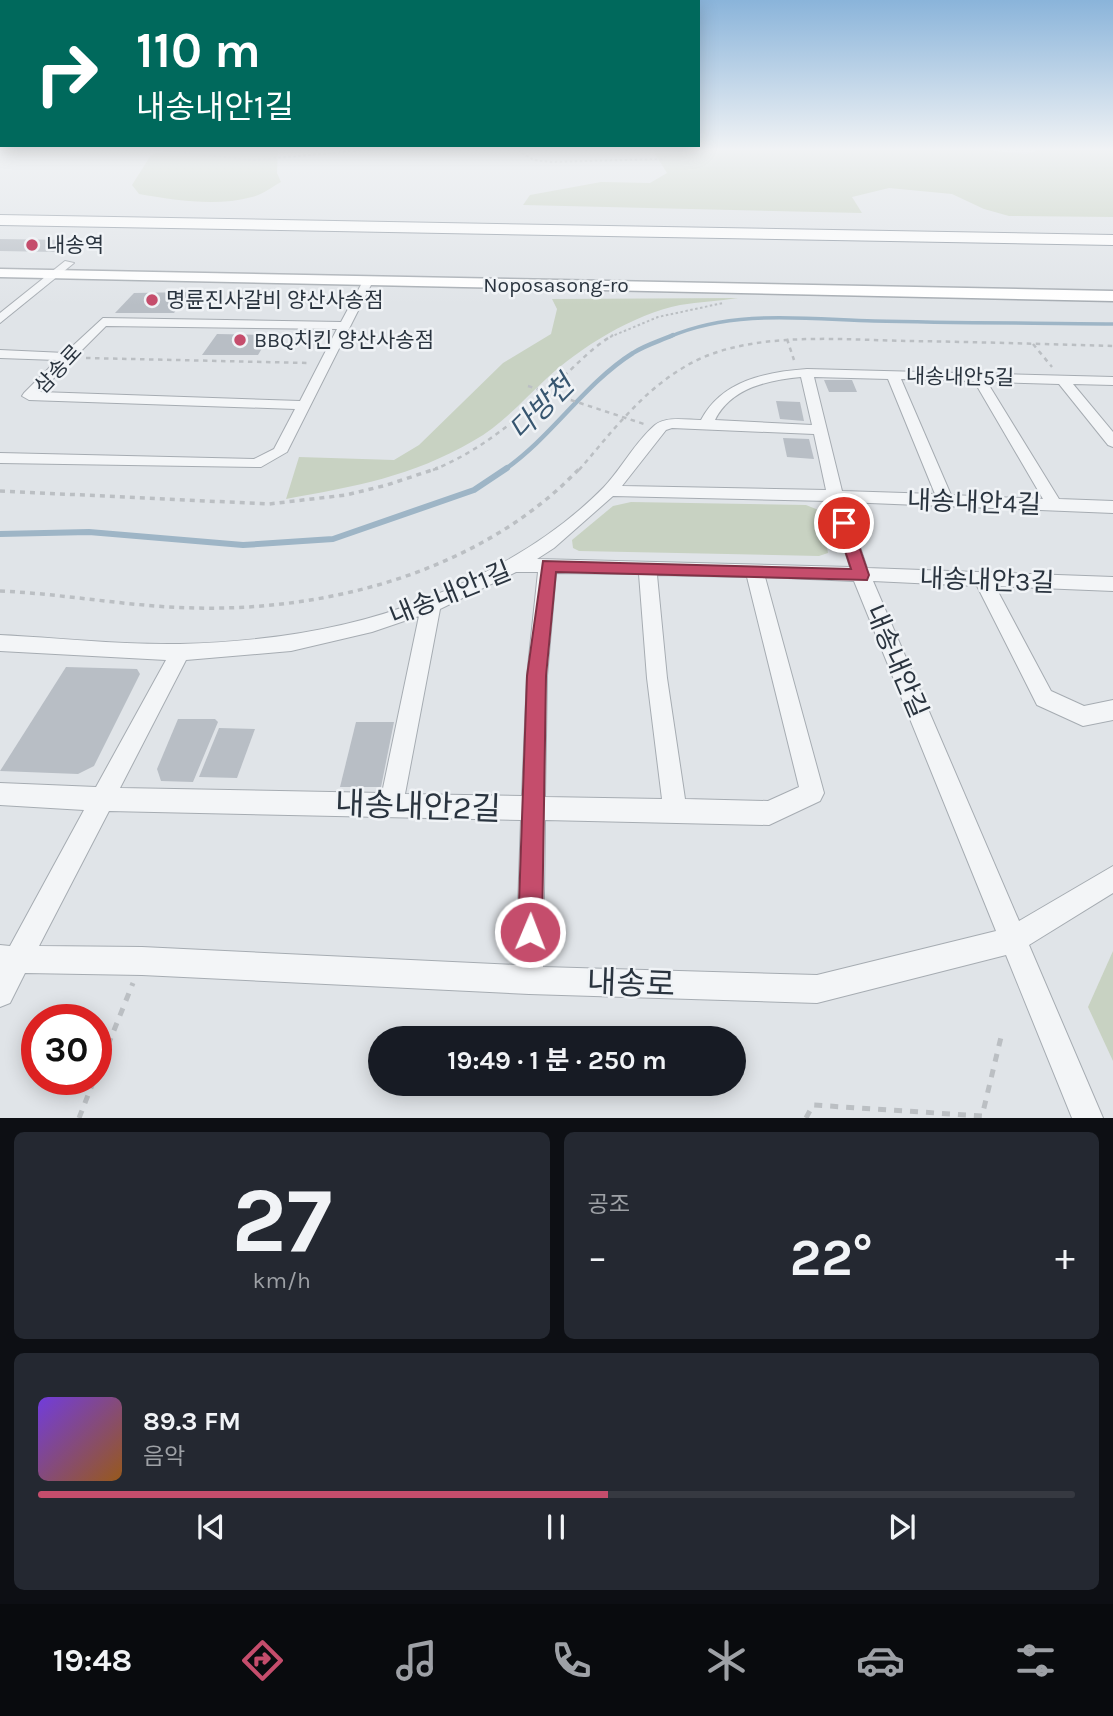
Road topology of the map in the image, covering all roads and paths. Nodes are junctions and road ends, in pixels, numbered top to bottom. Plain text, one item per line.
1 (0, 212) edge
2 (0, 220) edge
3 (1113, 232) edge
4 (1113, 240) edge
5 (0, 262) edge
6 (69, 263) junction
7 (0, 273) edge
8 (54, 275) junction
9 (367, 283) junction
10 (1113, 286) edge
11 (1113, 296) edge
12 (728, 302) dead end
13 (0, 319) edge
14 (345, 326) junction
15 (787, 339) junction
16 (1033, 344) junction
17 (1113, 346) edge
18 (0, 354) edge
19 (68, 357) junction
20 (326, 363) junction
21 (803, 373) junction
22 (893, 376) junction
23 (978, 377) junction
24 (1063, 380) junction
25 (1113, 381) edge
26 (528, 386) dead end
27 (546, 392) junction
28 (303, 405) junction
29 (627, 418) junction
30 (706, 424) junction
31 (660, 429) junction
32 (820, 430) junction
33 (1113, 442) edge
34 (0, 458) edge
35 (0, 491) edge
36 (609, 491) junction
37 (835, 496) junction
38 (946, 502) junction
39 (1054, 504) junction
40 (1113, 507) edge
41 (514, 565) junction
42 (548, 565) junction
43 (648, 567) junction
44 (754, 570) junction
45 (861, 575) junction
46 (983, 580) junction
47 (1113, 584) edge
48 (0, 591) edge
49 (431, 605) junction
50 (0, 643) edge
51 (180, 652) junction
52 (1113, 710) edge
53 (0, 794) edge
54 (101, 799) junction
55 (391, 805) junction
56 (533, 810) junction
57 (675, 812) junction
58 (1113, 879) edge
59 (1013, 940) junction
60 (9, 960) edge
61 (142, 961) junction
62 (529, 980) junction
63 (0, 993) edge
64 (1002, 1033) dead end
65 (112, 1035) edge
66 (88, 1095) edge
67 (79, 1118) edge
68 (806, 1118) edge
69 (1088, 1118) edge

1 - 3 highway
2 - 4 highway
5 - 6 main road, Noposasong-ro
6 - 8 street
6 - 10 main road, Noposasong-ro
7 - 8 main road, Noposasong-ro
8 - 9 main road, Noposasong-ro
8 - 13 street
9 - 11 main road, Noposasong-ro
9 - 14 street
12 - 27 path
14 - 19 street, 삼송로
14 - 20 street
15 - 16 path
15 - 21 path
15 - 29 path
16 - 17 path
16 - 24 path
18 - 19 street
19 - 20 path
19 - 28 street, 삼송로
20 - 28 street
21 - 22 street, 내송내안5길
21 - 30 street, 내송내안5길
21 - 32 street, 내송내안길
22 - 23 street, 내송내안5길
22 - 38 street
23 - 24 street, 내송내안5길
23 - 39 street
24 - 25 street, 내송내안5길
24 - 33 street
26 - 27 path
27 - 29 path
27 - 35 path
28 - 34 street
29 - 31 path
29 - 48 path
30 - 31 street
30 - 32 street
31 - 36 street
32 - 37 street, 내송내안길
36 - 37 street, 내송내안4길
36 - 41 street
37 - 38 street, 내송내안4길
37 - 45 street, 내송내안길
38 - 39 street, 내송내안4길
39 - 40 street, 내송내안4길
41 - 42 street, 내송내안1길
41 - 49 street, 내송내안1길
42 - 43 street, 내송내안1길
42 - 56 street
43 - 44 street, 내송내안1길
43 - 57 street
44 - 45 street, 내송내안1길
44 - 57 street, 내송내안2길
45 - 46 street, 내송내안3길
45 - 59 street, 내송내안길
46 - 47 street, 내송내안3길
46 - 52 street
49 - 51 street, 내송내안1길
49 - 55 street
50 - 51 street, 내송내안1길
51 - 54 street
53 - 54 street, 내송내안2길
54 - 55 street, 내송내안2길
54 - 60 street
55 - 56 street, 내송내안2길
56 - 57 street, 내송내안2길
56 - 62 street
58 - 59 street, 내송로
59 - 62 street, 내송로
59 - 69 street, 내송내안길
60 - 61 street, 내송로
60 - 63 street
61 - 62 street, 내송로
61 - 65 path
64 - 68 path
66 - 67 path

